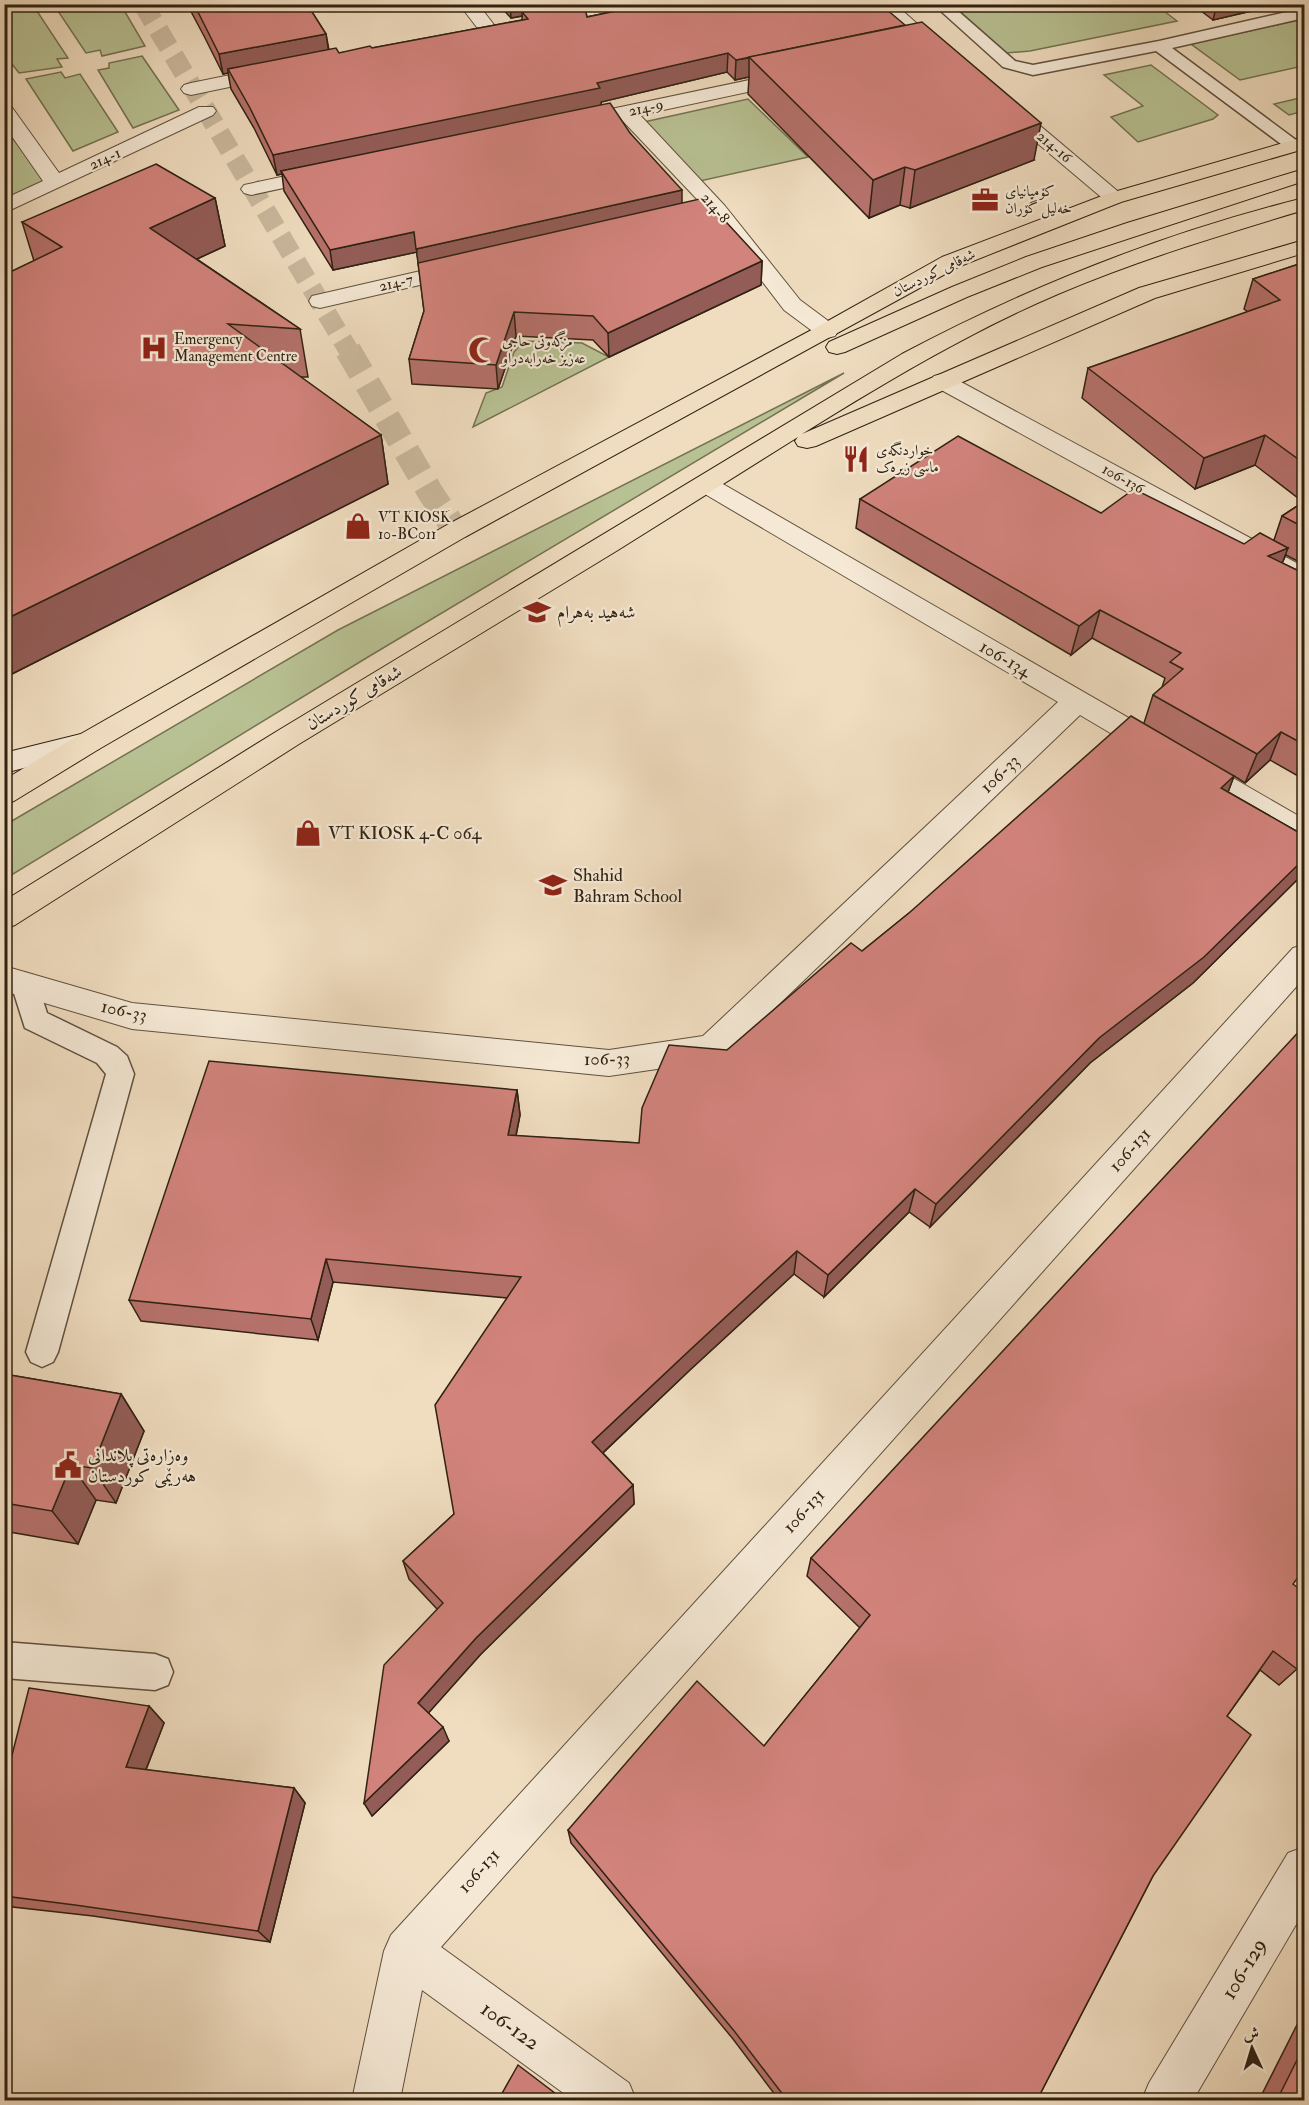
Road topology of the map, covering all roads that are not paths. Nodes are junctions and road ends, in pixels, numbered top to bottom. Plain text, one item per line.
1 (468, 4) edge
2 (624, 4) edge
3 (884, 4) edge
4 (940, 4) edge
5 (1305, 13) edge
6 (489, 30) junction
7 (466, 35) edge
8 (1159, 46) junction
9 (935, 47) junction
10 (912, 52) edge
11 (953, 63) edge
12 (294, 69) edge
13 (809, 74) edge
14 (191, 89) dead end
15 (991, 94) edge
16 (4, 110) edge
17 (206, 111) dead end
18 (626, 112) junction
19 (556, 126) edge
20 (1300, 145) edge
21 (344, 169) edge
22 (1305, 175) edge
23 (55, 183) junction
24 (251, 189) dead end
25 (1114, 198) junction
26 (1305, 204) edge
27 (5, 206) edge
28 (718, 210) junction
29 (695, 215) edge
30 (1305, 246) edge
31 (479, 264) edge
32 (320, 301) dead end
33 (827, 331) junction
34 (942, 381) junction
35 (588, 459) junction
36 (707, 485) junction
37 (1305, 578) edge
38 (1077, 701) junction
39 (89, 742) junction
40 (4, 763) edge
41 (4, 794) edge
42 (1305, 833) edge
43 (4, 917) edge
44 (1305, 957) edge
45 (15, 981) edge
46 (42, 1352) dead end
47 (4, 1660) edge
48 (155, 1672) dead end
49 (1305, 1869) edge
50 (407, 1951) junction
51 (376, 2100) edge
52 (612, 2100) edge
53 (1166, 2100) edge

1 - 6 street
2 - 6 street
3 - 9 street
4 - 8 lane
5 - 8 lane
6 - 7 street
8 - 20 lane
9 - 10 street
9 - 11 street
12 - 14 street
13 - 18 street, 214-9
15 - 25 street, 214-16
16 - 23 street
17 - 23 street, 214-1
18 - 19 street, 214-9
18 - 28 street, 214-8
20 - 25 highway, شەقامی کوردستان
21 - 24 street
22 - 35 highway, شەقامی کوردستان
23 - 27 street, 214-1
25 - 33 highway, شەقامی کوردستان
26 - 36 highway, شەقامی کوردستان
28 - 29 street
28 - 33 street, 214-8
30 - 34 highway, شەقامی کوردستان
31 - 32 street, 214-7
33 - 35 highway, شەقامی کوردستان
34 - 36 highway, شەقامی کوردستان
34 - 37 street, 106-136
35 - 39 highway, شەقامی کوردستان
36 - 38 street, 106-134
36 - 43 highway, شەقامی کوردستان
38 - 42 street, 106-134
38 - 45 street, 106-33
39 - 40 street
39 - 41 highway, شەقامی کوردستان
44 - 50 street, 106-131
45 - 46 lane
47 - 48 lane
49 - 53 street, 106-129
50 - 51 street
50 - 52 street, 106-122

